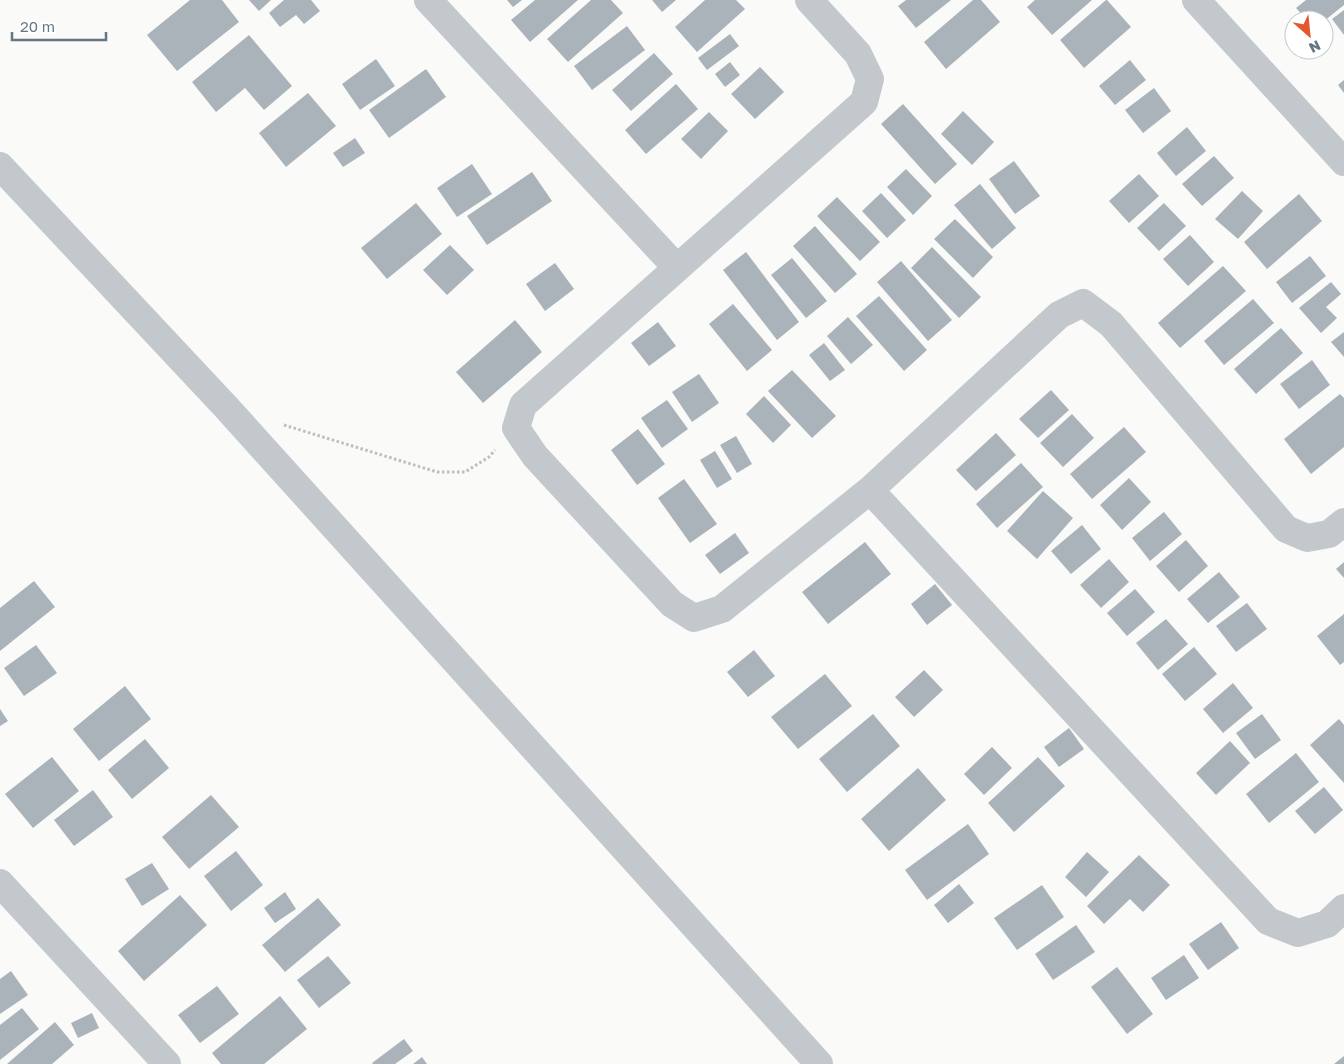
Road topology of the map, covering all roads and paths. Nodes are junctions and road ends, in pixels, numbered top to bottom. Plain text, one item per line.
1 (428, 0) edge
2 (809, 0) edge
3 (1196, 0) edge
4 (1344, 162) edge
5 (0, 166) edge
6 (677, 268) junction
7 (281, 424) dead end
8 (516, 428) junction
9 (870, 490) junction
10 (1344, 522) edge
11 (0, 883) edge
12 (1344, 908) edge
13 (167, 1064) edge
14 (819, 1064) edge

1 - 6 street
2 - 6 street
3 - 4 street
5 - 14 street
6 - 8 street
7 - 8 path
8 - 9 street
9 - 10 street
9 - 12 street
11 - 13 street

